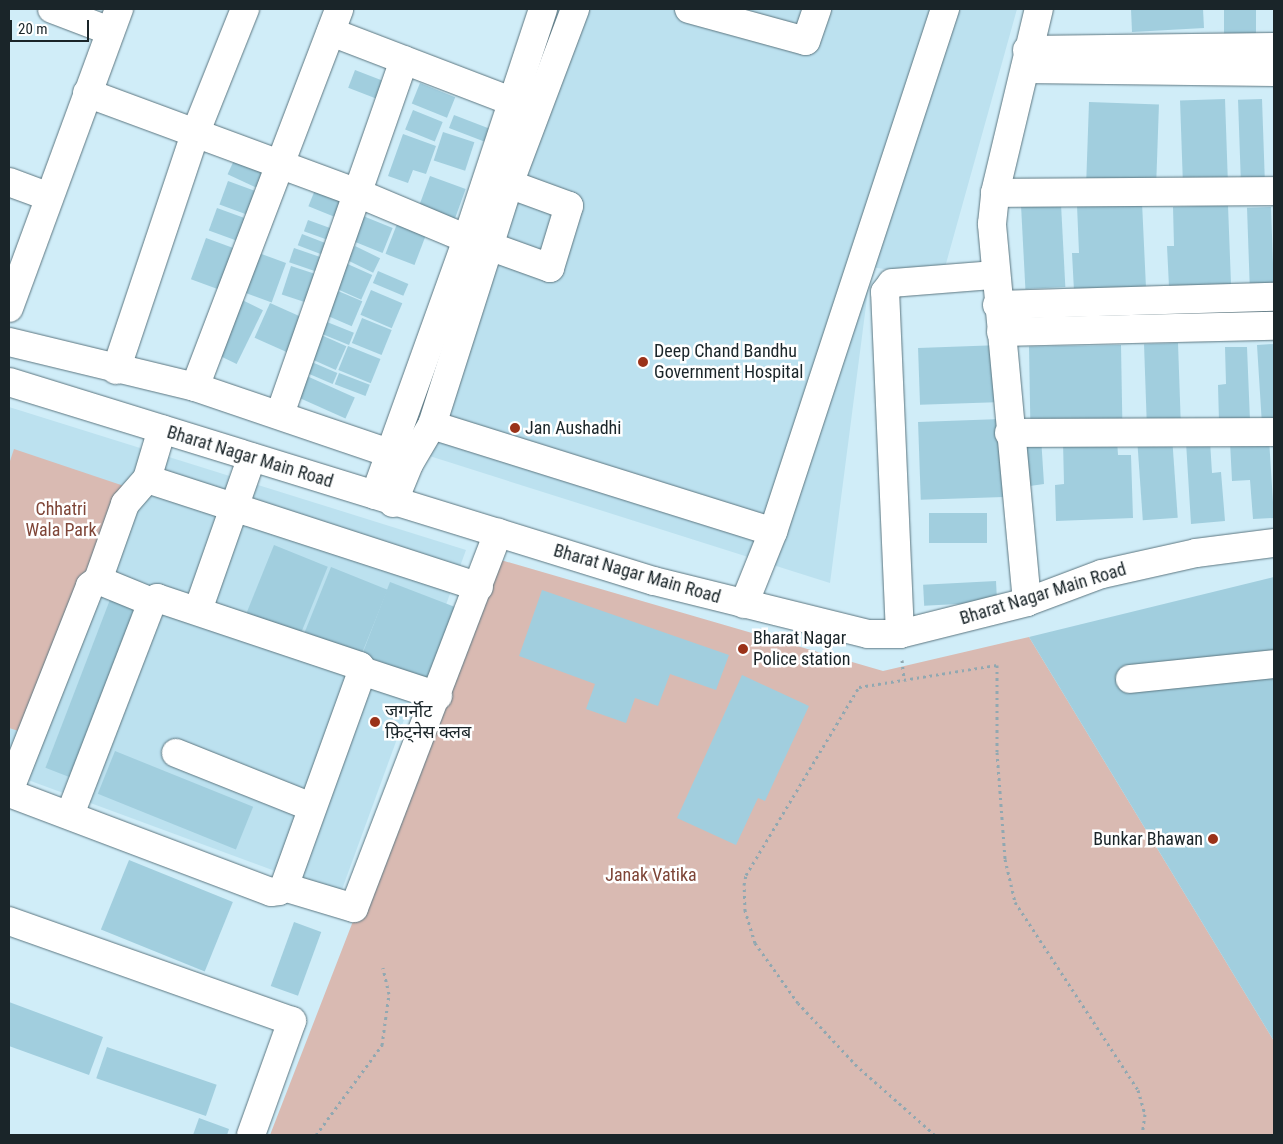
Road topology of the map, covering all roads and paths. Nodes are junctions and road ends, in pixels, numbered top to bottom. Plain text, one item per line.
1 (52, 9) edge
2 (245, 9) edge
3 (543, 9) edge
4 (575, 9) edge
5 (689, 9) edge
6 (817, 9) edge
7 (945, 9) edge
8 (1038, 9) edge
9 (114, 20) edge
10 (335, 20) edge
11 (1274, 47) edge
12 (1026, 59) junction
13 (404, 60) junction
14 (1274, 72) edge
15 (86, 92) junction
16 (511, 101) junction
17 (195, 134) junction
18 (279, 164) junction
19 (9, 182) edge
20 (509, 184) junction
21 (1274, 191) edge
22 (995, 193) junction
23 (360, 194) junction
24 (48, 196) junction
25 (478, 243) junction
26 (994, 275) junction
27 (1274, 296) edge
28 (997, 305) junction
29 (9, 308) edge
30 (1274, 326) edge
31 (1001, 332) junction
32 (9, 342) edge
33 (116, 370) junction
34 (9, 382) edge
35 (195, 387) junction
36 (280, 414) junction
37 (432, 425) junction
38 (162, 430) junction
39 (1274, 432) edge
40 (1009, 433) junction
41 (390, 453) junction
42 (252, 457) junction
43 (148, 479) junction
44 (384, 499) junction
45 (234, 504) junction
46 (773, 532) junction
47 (498, 533) junction
48 (1274, 543) edge
49 (98, 580) junction
50 (478, 587) junction
51 (152, 602) junction
52 (1027, 602) junction
53 (744, 604) junction
54 (198, 610) junction
55 (900, 634) junction
56 (1274, 664) edge
57 (362, 671) junction
58 (1130, 679) dead end
59 (438, 696) junction
60 (176, 753) dead end
61 (9, 792) edge
62 (312, 807) junction
63 (70, 815) junction
64 (284, 888) junction
65 (9, 921) edge
66 (383, 968) dead end
67 (251, 1135) edge
68 (316, 1135) edge
69 (935, 1135) edge
70 (1142, 1135) edge

1 - 9 street
2 - 17 street
3 - 16 street
4 - 20 street
5 - 6 street
7 - 46 street
8 - 12 street
9 - 15 street
10 - 13 street
10 - 18 street
11 - 12 street
12 - 14 street
12 - 22 street
13 - 16 street
13 - 23 street
15 - 17 street
15 - 24 street
16 - 25 street
17 - 18 street
17 - 33 street
18 - 23 street
18 - 35 street
19 - 24 street
20 - 25 street
20 - 25 street
21 - 22 street
22 - 26 street
23 - 25 street
23 - 36 street
24 - 29 street
25 - 37 street
25 - 41 street
26 - 28 street
26 - 55 street
27 - 28 street
28 - 31 street
30 - 31 street
31 - 40 street
32 - 33 street
33 - 35 street
34 - 38 street, Bharat Nagar Main Road
35 - 36 street
36 - 41 street
37 - 44 street
37 - 46 street
38 - 42 street, Bharat Nagar Main Road
38 - 43 street
39 - 40 street
40 - 52 street
41 - 44 street
42 - 44 street, Bharat Nagar Main Road
42 - 45 street
43 - 45 street
43 - 49 street
44 - 47 street, Bharat Nagar Main Road
45 - 50 street
45 - 54 street
46 - 53 street
47 - 50 street
47 - 53 street, Bharat Nagar Main Road
48 - 52 street, Bharat Nagar Main Road
49 - 51 street
49 - 61 street
50 - 59 street
51 - 54 street
51 - 63 street
52 - 55 street, Bharat Nagar Main Road
53 - 55 street, Bharat Nagar Main Road
54 - 57 street
56 - 58 street
57 - 59 street
57 - 62 street
59 - 64 street
60 - 62 street
61 - 63 street
62 - 64 street
63 - 64 street
65 - 67 street
66 - 68 path
69 - 70 path

